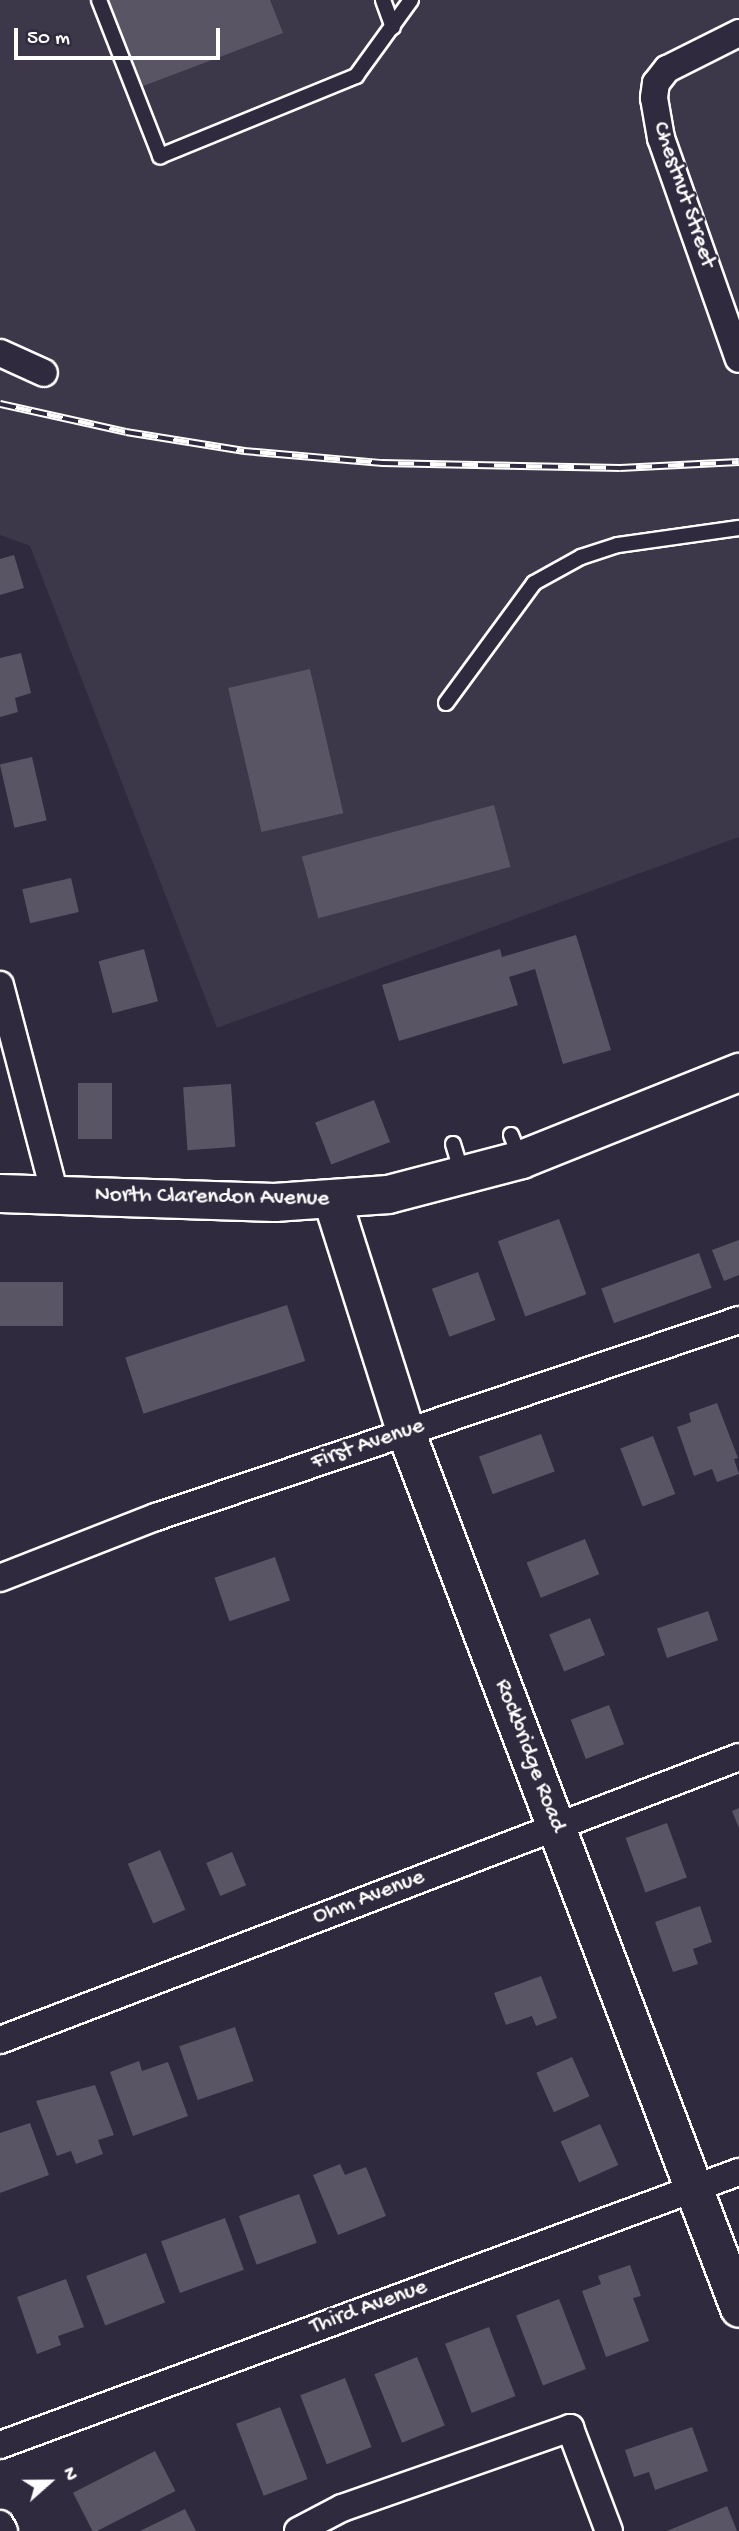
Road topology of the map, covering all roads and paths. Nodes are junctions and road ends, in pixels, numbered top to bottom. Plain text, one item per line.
1 (99, 0) edge
2 (383, 0) edge
3 (411, 0) edge
4 (393, 27) junction
5 (739, 33) edge
6 (0, 353) edge
7 (739, 359) edge
8 (44, 373) dead end
9 (739, 528) edge
10 (446, 703) dead end
11 (0, 985) edge
12 (739, 1072) edge
13 (0, 1193) edge
14 (55, 1195) junction
15 (332, 1200) junction
16 (739, 1320) edge
17 (406, 1433) junction
18 (0, 1578) edge
19 (739, 1757) edge
20 (555, 1826) junction
21 (0, 2040) edge
22 (739, 2172) edge
23 (691, 2190) junction
24 (739, 2308) edge
25 (0, 2445) edge
26 (0, 2524) edge
27 (4, 2531) edge
28 (298, 2531) edge
29 (609, 2531) edge

1 - 4 lane
2 - 4 lane
3 - 4 lane
5 - 7 street, Chestnut Street
6 - 8 street
9 - 10 lane
11 - 14 street
12 - 15 street, North Clarendon Avenue
13 - 14 street, North Clarendon Avenue
14 - 15 street, North Clarendon Avenue
15 - 17 street, Rockbridge Road
16 - 17 street, First Avenue
17 - 18 street, First Avenue
17 - 20 street, Rockbridge Road
19 - 20 street, Ohm Avenue
20 - 21 street, Ohm Avenue
20 - 23 street, Rockbridge Road
22 - 23 street, Third Avenue
23 - 24 street, Rockbridge Road
23 - 25 street, Third Avenue
26 - 27 street
28 - 29 street

